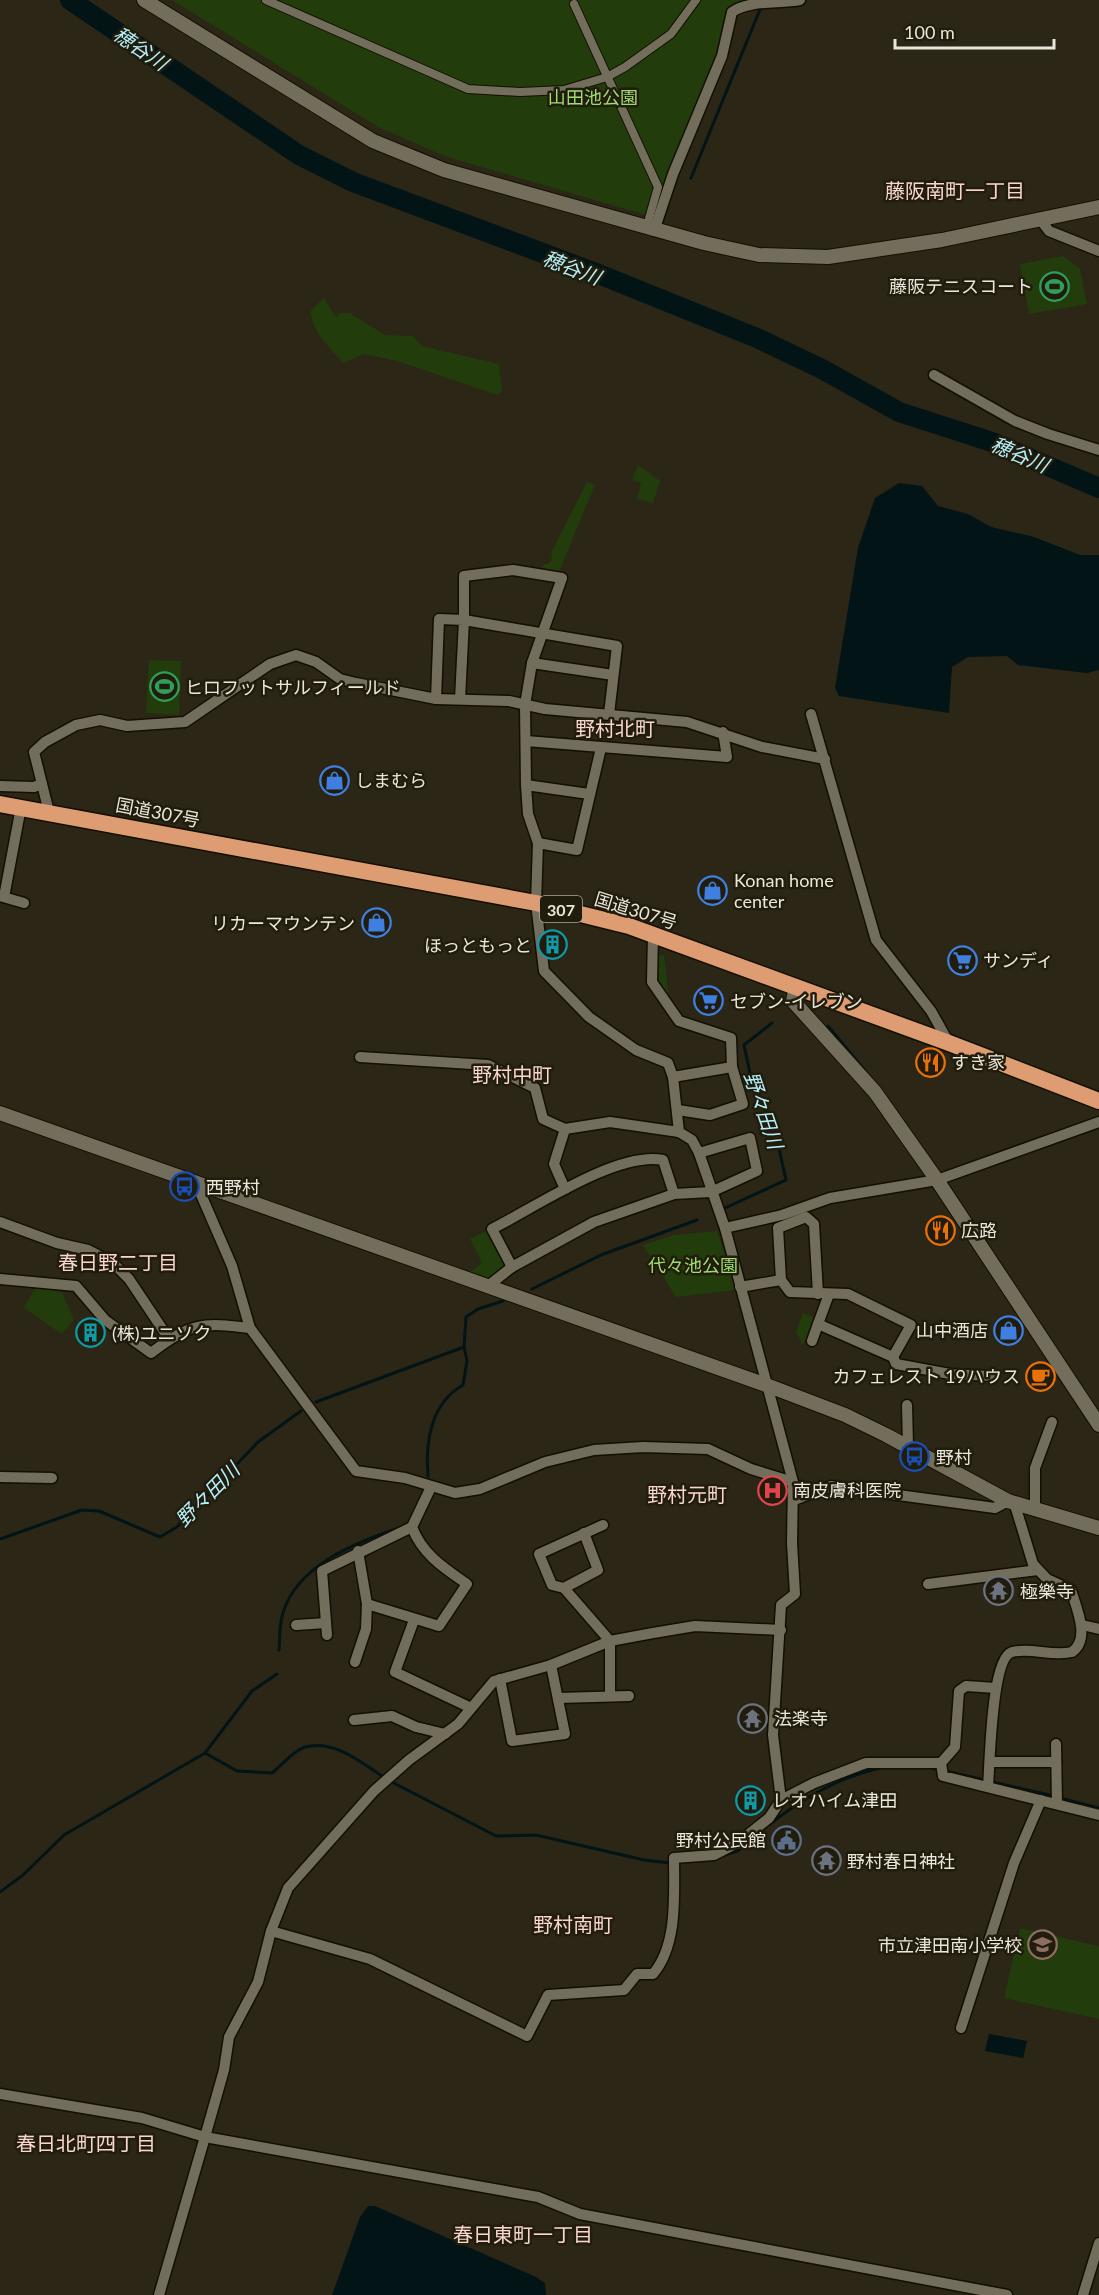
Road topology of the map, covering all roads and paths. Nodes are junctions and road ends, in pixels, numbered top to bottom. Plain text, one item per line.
1 (144, 0) edge
2 (266, 0) edge
3 (696, 0) edge
4 (800, 0) edge
5 (574, 4) dead end
6 (607, 76) junction
7 (1099, 207) edge
8 (1040, 219) junction
9 (651, 226) junction
10 (1099, 250) edge
11 (934, 375) dead end
12 (1099, 450) edge
13 (464, 620) junction
14 (544, 634) junction
15 (532, 663) junction
16 (613, 675) junction
17 (436, 699) junction
18 (460, 699) junction
19 (525, 705) junction
20 (609, 714) junction
21 (811, 714) dead end
22 (723, 732) junction
23 (526, 741) junction
24 (601, 748) junction
25 (825, 759) junction
26 (42, 783) junction
27 (526, 785) junction
28 (0, 786) edge
29 (589, 794) junction
30 (0, 804) edge
31 (21, 807) junction
32 (49, 812) junction
33 (538, 843) junction
34 (2, 896) edge
35 (24, 903) dead end
36 (536, 903) junction
37 (653, 934) junction
38 (796, 986) junction
39 (949, 1043) junction
40 (360, 1057) dead end
41 (732, 1067) junction
42 (673, 1077) junction
43 (1099, 1101) edge
44 (678, 1110) junction
45 (0, 1113) edge
46 (1099, 1122) edge
47 (565, 1129) junction
48 (679, 1132) junction
49 (699, 1153) junction
50 (937, 1180) junction
51 (196, 1183) junction
52 (566, 1189) junction
53 (711, 1192) junction
54 (674, 1194) junction
55 (0, 1222) edge
56 (725, 1228) junction
57 (512, 1268) junction
58 (0, 1279) edge
59 (781, 1280) junction
60 (488, 1286) junction
61 (740, 1287) junction
62 (824, 1294) junction
63 (818, 1324) junction
64 (250, 1328) junction
65 (169, 1339) junction
66 (812, 1341) dead end
67 (893, 1357) junction
68 (992, 1376) dead end
69 (769, 1386) junction
70 (908, 1405) dead end
71 (1052, 1422) dead end
72 (1099, 1425) edge
73 (908, 1446) junction
74 (0, 1477) edge
75 (52, 1478) dead end
76 (793, 1482) junction
77 (431, 1487) junction
78 (794, 1500) junction
79 (1011, 1502) junction
80 (1035, 1511) junction
81 (603, 1525) dead end
82 (412, 1527) junction
83 (1099, 1528) edge
84 (584, 1533) junction
85 (358, 1551) junction
86 (1038, 1570) junction
87 (928, 1584) dead end
88 (564, 1588) junction
89 (367, 1604) junction
90 (414, 1620) junction
91 (326, 1623) junction
92 (296, 1625) dead end
93 (1082, 1625) junction
94 (1099, 1629) edge
95 (781, 1630) junction
96 (327, 1635) dead end
97 (610, 1641) junction
98 (355, 1662) dead end
99 (551, 1665) junction
100 (500, 1679) junction
101 (996, 1688) junction
102 (610, 1696) junction
103 (629, 1696) dead end
104 (558, 1698) junction
105 (470, 1707) junction
106 (354, 1720) dead end
107 (445, 1734) junction
108 (1056, 1744) dead end
109 (990, 1762) junction
110 (1056, 1762) junction
111 (942, 1767) junction
112 (989, 1782) junction
113 (1057, 1799) junction
114 (781, 1800) junction
115 (1041, 1800) junction
116 (1099, 1815) edge
117 (271, 1931) junction
118 (961, 2028) dead end
119 (0, 2094) edge
120 (206, 2137) junction
121 (1099, 2243) edge
122 (159, 2295) edge
123 (1007, 2295) edge
124 (1083, 2295) edge

1 - 9 street
2 - 6 street
3 - 6 street
4 - 9 street
5 - 6 street
6 - 9 street
7 - 8 street
8 - 9 street
8 - 10 street
11 - 12 street
13 - 14 street
13 - 14 street
13 - 17 street
13 - 18 street
14 - 15 street
14 - 16 street
15 - 16 street
15 - 19 street
16 - 20 street
17 - 18 street
17 - 26 street
18 - 19 street
19 - 20 street
19 - 23 street
20 - 22 street
21 - 25 street
22 - 24 street
22 - 25 street
23 - 24 street
23 - 27 street
24 - 29 street
25 - 39 street
26 - 28 street
26 - 32 street
27 - 29 street
27 - 33 street
29 - 33 street
30 - 31 highway, 国道307号 / 307
31 - 32 highway, 国道307号 / 307
31 - 34 street
32 - 36 highway, 国道307号 / 307
33 - 36 street
34 - 35 street
36 - 37 highway, 国道307号 / 307
36 - 42 street
37 - 38 highway, 国道307号 / 307
37 - 41 street
38 - 39 highway, 国道307号 / 307
38 - 50 street
39 - 43 highway, 国道307号 / 307
40 - 47 street
41 - 42 street
41 - 44 street
42 - 44 street
44 - 48 street
45 - 51 street
46 - 50 street
47 - 48 street
47 - 52 street
48 - 49 street
49 - 53 street
49 - 53 street
50 - 56 street
50 - 72 street
51 - 60 street
51 - 64 street
52 - 54 street
52 - 57 street
53 - 54 street
53 - 56 street
54 - 57 street
55 - 65 street
56 - 61 street
57 - 60 street
58 - 65 street
59 - 61 street
59 - 62 street
59 - 62 street
60 - 69 street
61 - 69 street
62 - 63 street
62 - 67 street
63 - 66 street
63 - 67 street
64 - 65 street
64 - 77 street
67 - 68 street
69 - 73 street
69 - 76 street
70 - 73 street
71 - 80 street
73 - 79 street
74 - 75 street
76 - 77 street
76 - 78 street
77 - 82 street
78 - 79 street
78 - 95 street
79 - 80 street
79 - 86 street
80 - 83 street
81 - 84 street
82 - 85 street
82 - 90 street
84 - 88 street
84 - 88 street
85 - 89 street
85 - 91 street
86 - 87 street
86 - 93 street
88 - 97 street
89 - 90 street
89 - 98 street
90 - 105 street
91 - 92 street
91 - 96 street
93 - 94 street
93 - 101 street
95 - 97 street
95 - 114 street
97 - 99 street
97 - 102 street
99 - 100 street
99 - 104 street
100 - 104 street
100 - 105 street
101 - 109 street
101 - 111 street
102 - 103 street
102 - 104 street
105 - 107 street
106 - 107 street
107 - 117 street
108 - 110 street
109 - 110 street
109 - 112 street
110 - 113 street
111 - 112 street
111 - 114 street
112 - 115 street
113 - 115 street
113 - 116 street
114 - 117 street
115 - 118 street
117 - 120 street
119 - 120 street
120 - 122 street
120 - 123 street
121 - 124 street

